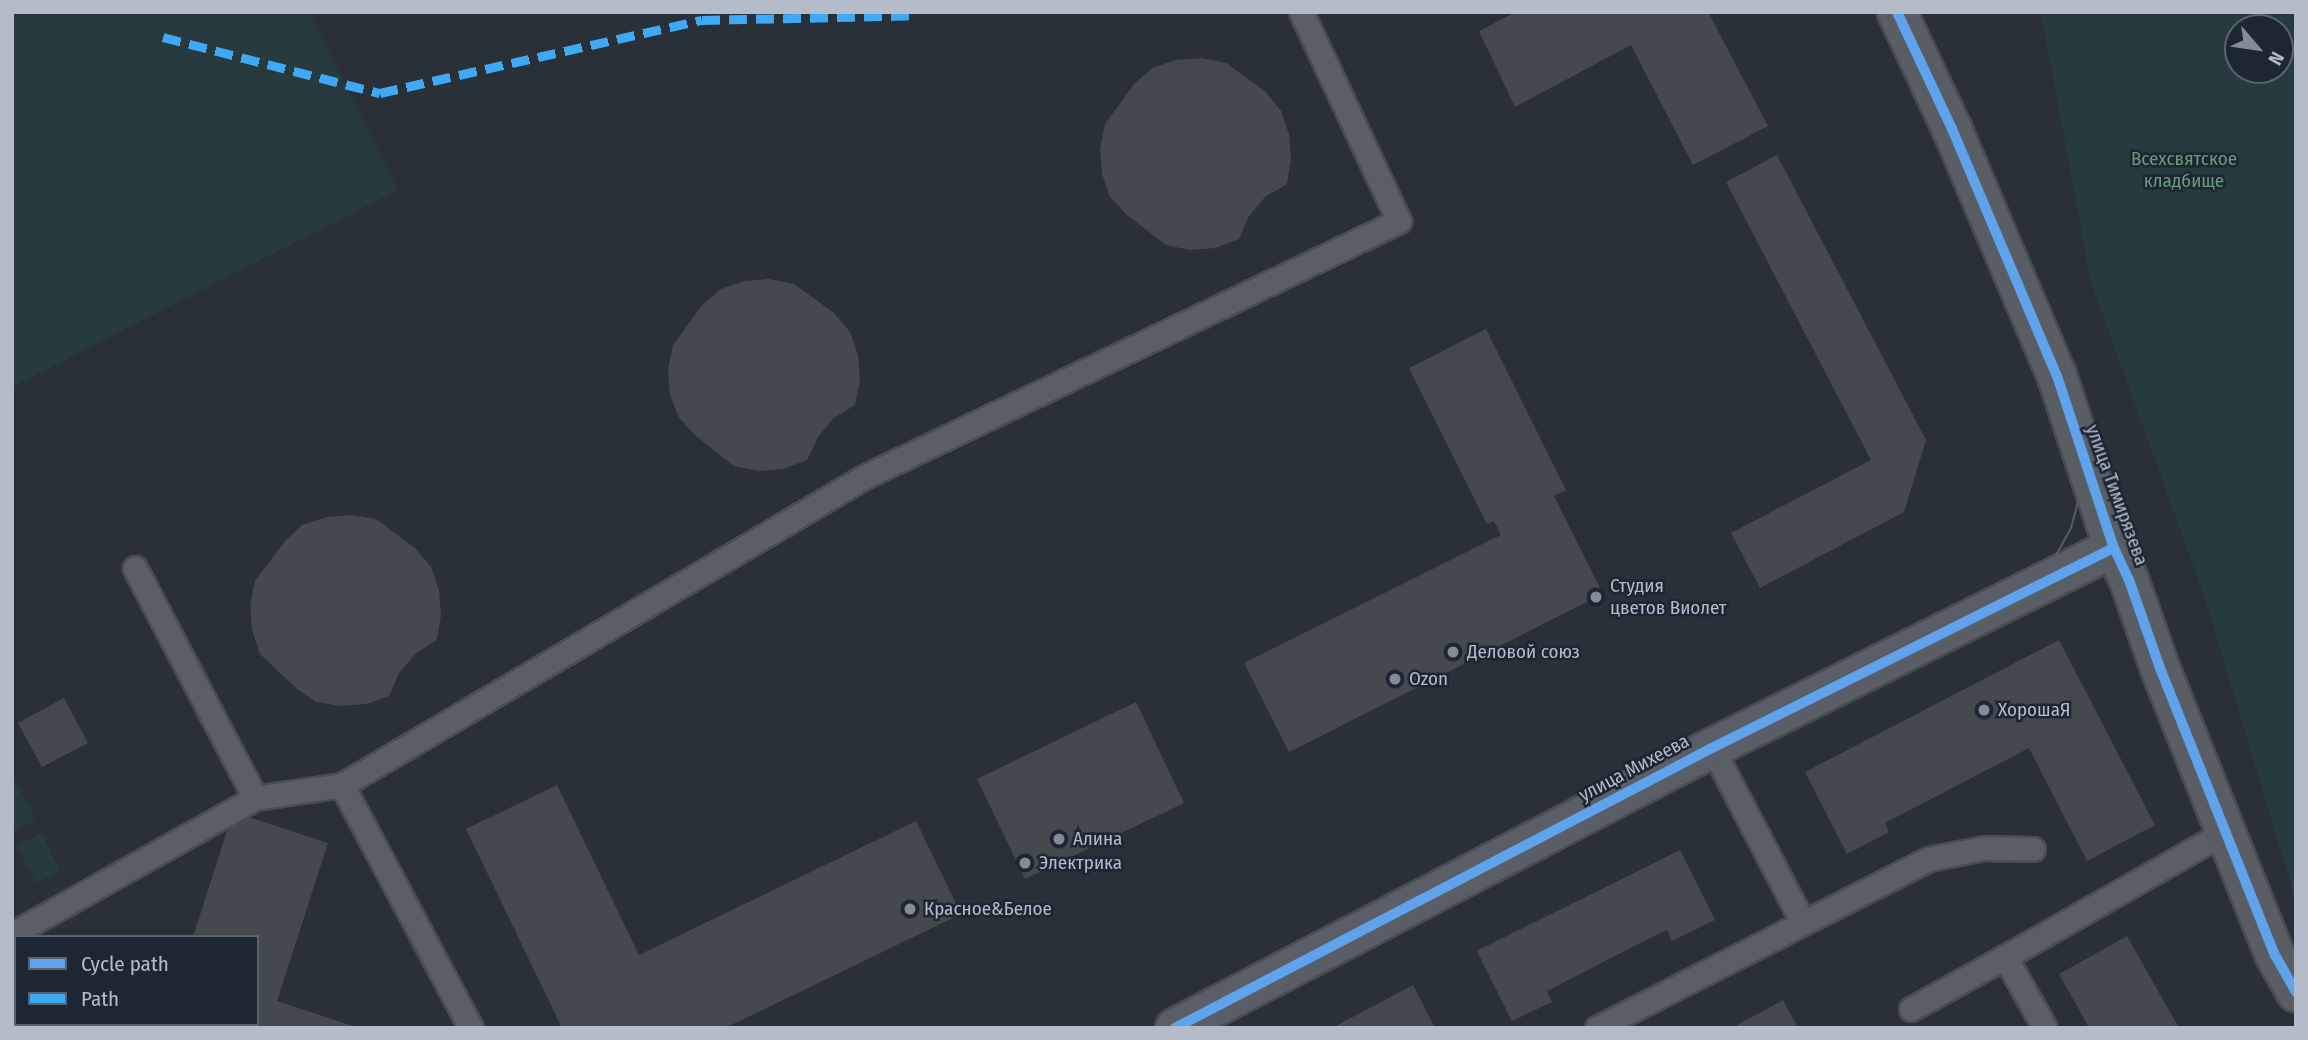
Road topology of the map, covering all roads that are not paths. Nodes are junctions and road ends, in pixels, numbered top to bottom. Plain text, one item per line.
1 (1301, 12) edge
2 (1897, 12) edge
3 (2114, 548) junction
4 (135, 568) dead end
5 (1712, 748) junction
6 (342, 785) junction
7 (255, 798) junction
8 (2225, 832) junction
9 (2033, 849) dead end
10 (1802, 921) junction
11 (12, 934) edge
12 (2006, 957) junction
13 (2296, 992) edge
14 (1911, 1009) dead end
15 (471, 1028) edge
16 (1175, 1028) edge
17 (1597, 1028) edge
18 (2045, 1028) edge

1 - 6 lane
2 - 3 street, улица Тимирязева
3 - 5 street, улица Михеева
3 - 8 street, улица Тимирязева
4 - 7 lane
5 - 10 lane
5 - 16 street, улица Михеева
6 - 7 lane
6 - 15 lane
7 - 11 lane
8 - 12 lane
8 - 13 street, улица Тимирязева
9 - 10 lane
10 - 17 lane
12 - 14 lane
12 - 18 lane

